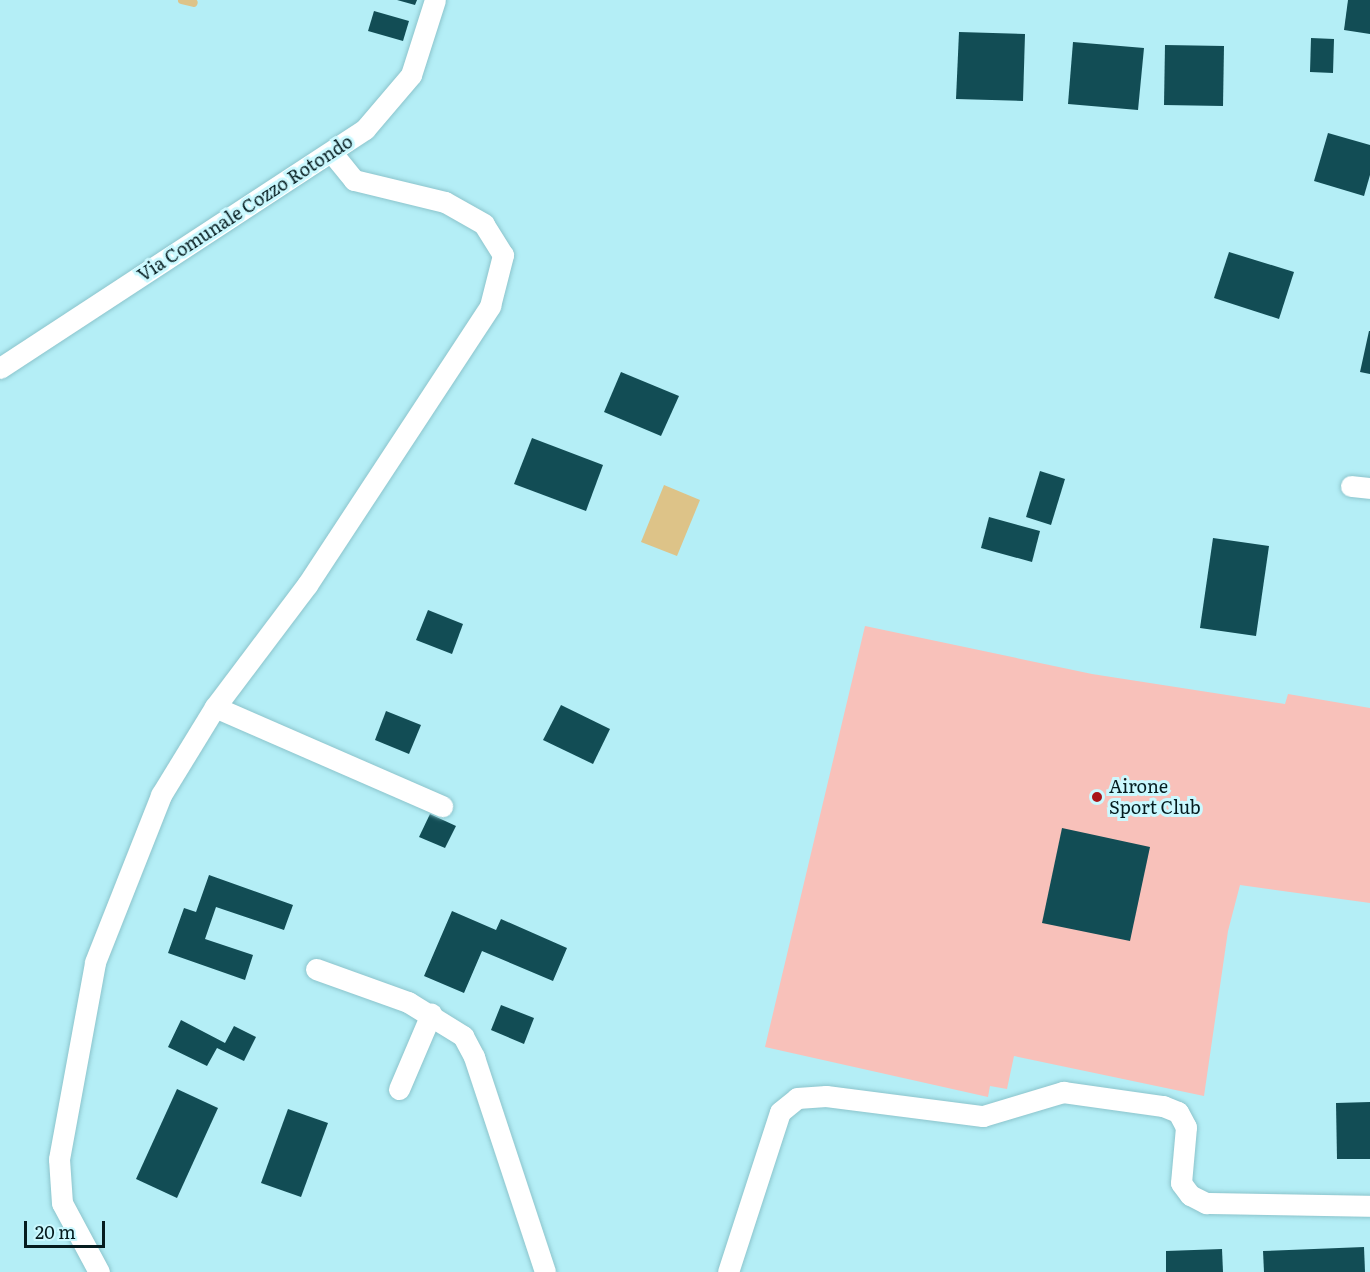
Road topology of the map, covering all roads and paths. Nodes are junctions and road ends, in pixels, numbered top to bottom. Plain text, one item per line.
1 (435, 0) edge
2 (331, 152) junction
3 (0, 368) edge
4 (215, 707) junction
5 (442, 806) dead end
6 (316, 969) dead end
7 (431, 1014) junction
8 (399, 1089) dead end
9 (1370, 1206) edge
10 (99, 1272) edge
11 (545, 1272) edge
12 (728, 1272) edge

1 - 2 street, Via Comunale Cozzo Rotondo
2 - 3 street, Via Comunale Cozzo Rotondo
2 - 4 street
4 - 5 street
4 - 10 street
6 - 7 street
7 - 8 street
7 - 11 street
9 - 12 street

